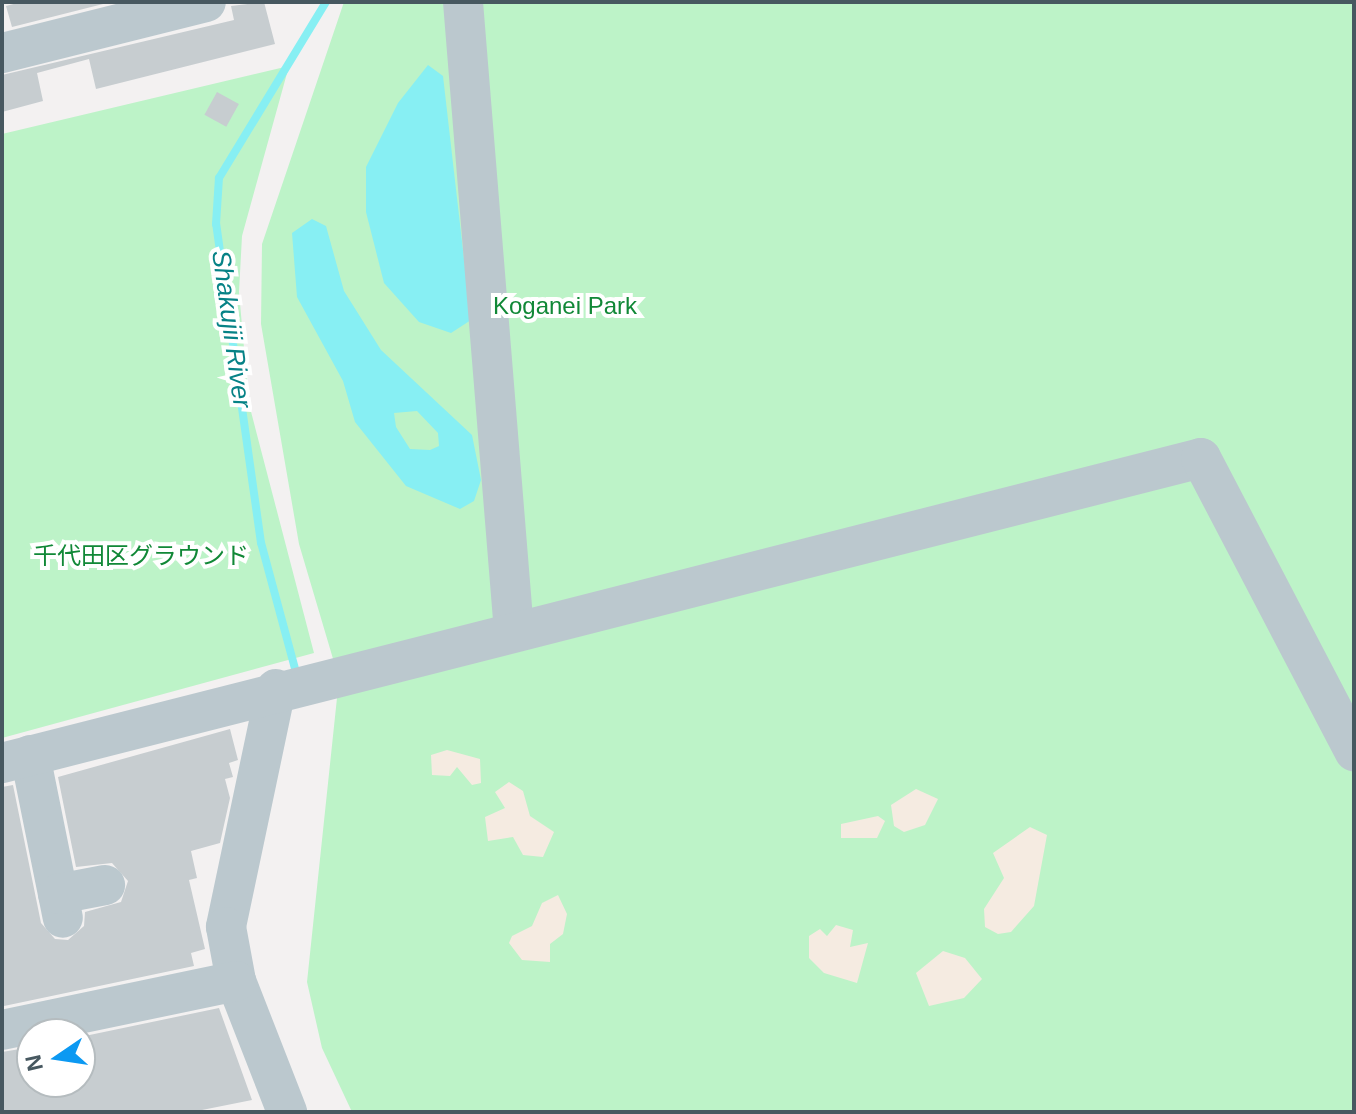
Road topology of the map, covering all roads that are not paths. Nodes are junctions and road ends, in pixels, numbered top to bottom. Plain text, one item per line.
1 (206, 2) edge
2 (463, 2) edge
3 (2, 53) edge
4 (514, 632) junction
5 (294, 685) junction
6 (1354, 751) edge
7 (16, 759) edge
8 (105, 885) dead end
9 (236, 981) junction
10 (2, 1030) edge
11 (282, 1111) edge

1 - 3 street
2 - 4 street
4 - 5 street
4 - 6 street
5 - 7 street
5 - 9 street
7 - 8 street
9 - 10 street
9 - 11 street

